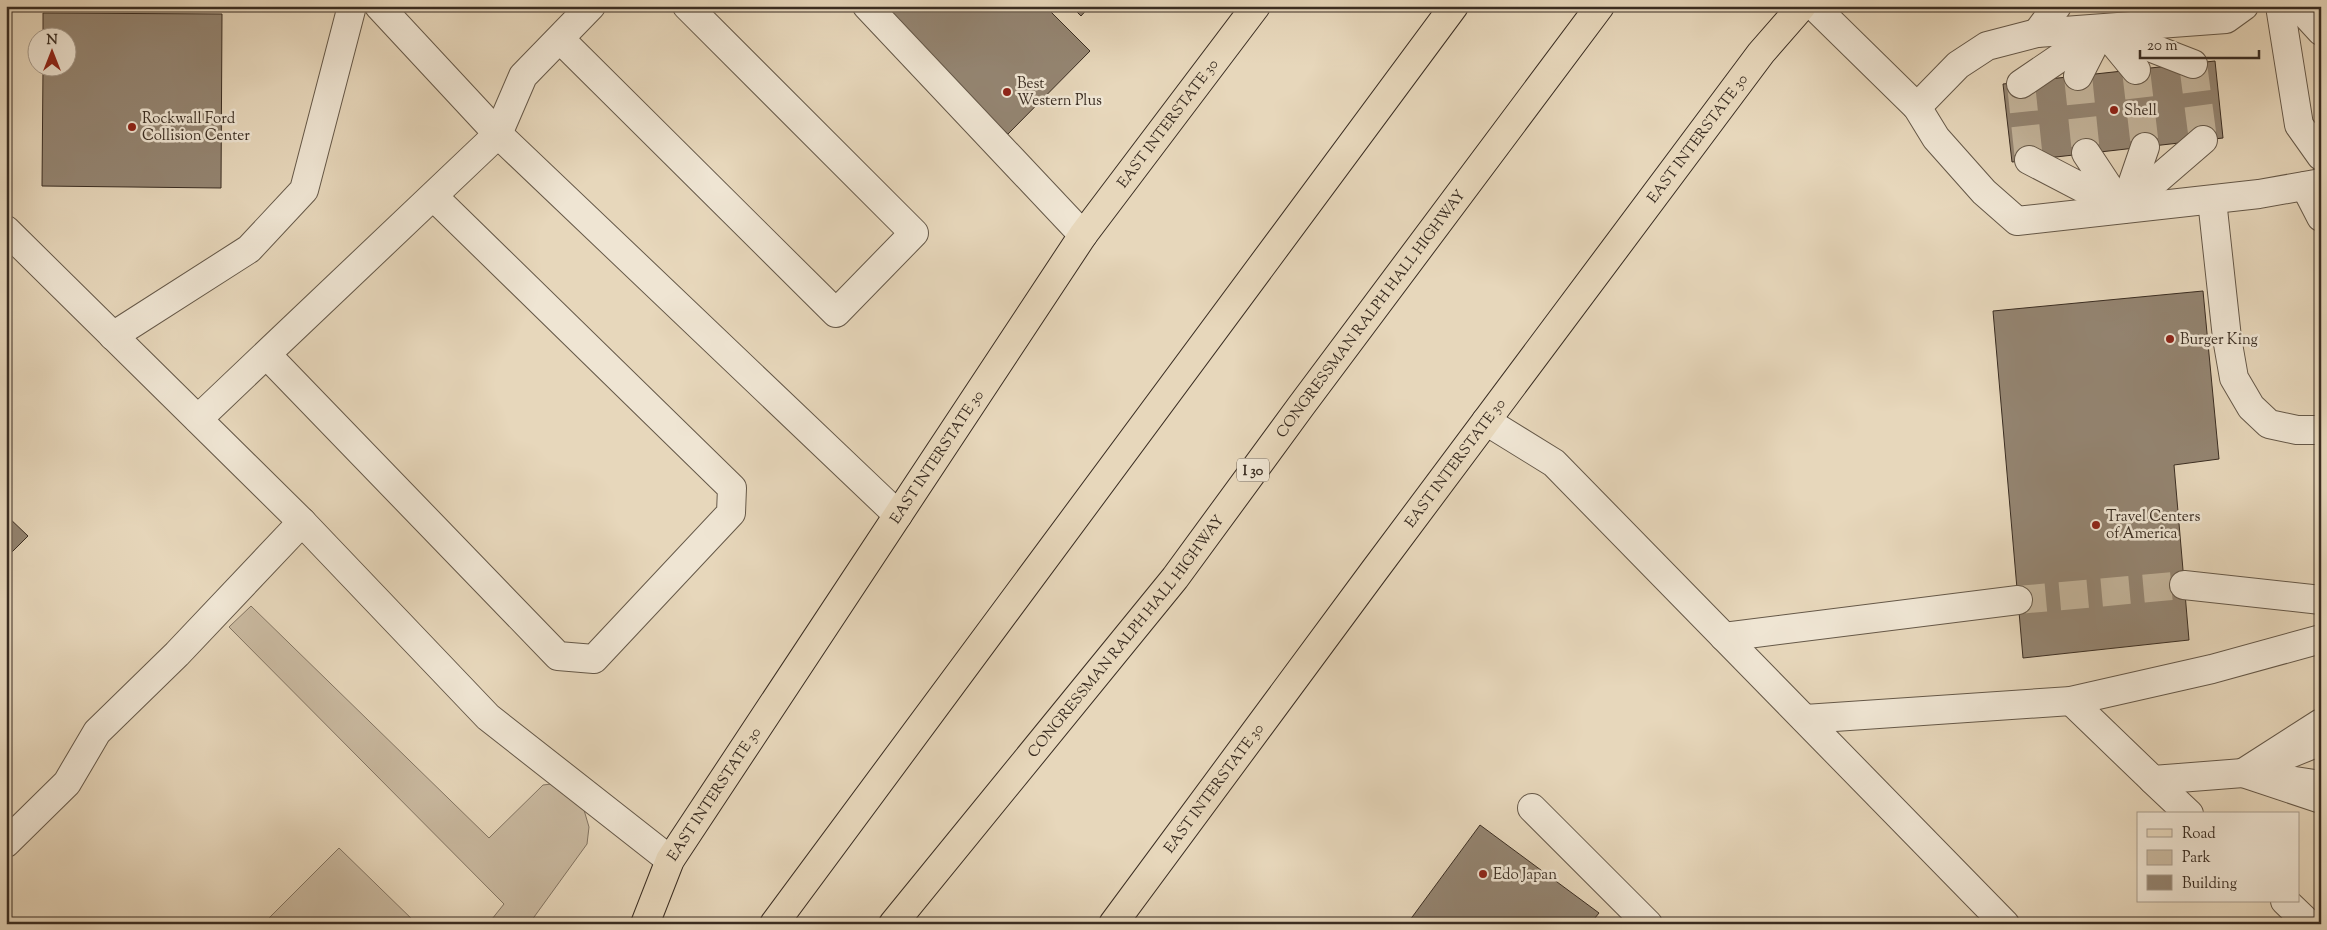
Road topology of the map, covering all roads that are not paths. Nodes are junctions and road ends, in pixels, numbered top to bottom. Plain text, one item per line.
1 (352, 6) edge
2 (379, 6) edge
3 (591, 6) edge
4 (687, 6) edge
5 (867, 6) edge
6 (1256, 6) edge
7 (1454, 6) edge
8 (1600, 6) edge
9 (1802, 6) edge
10 (1814, 6) edge
11 (2057, 6) edge
12 (2244, 6) edge
13 (2280, 6) edge
14 (2298, 6) edge
15 (2102, 29) junction
16 (2321, 30) edge
17 (2037, 33) junction
18 (560, 39) junction
19 (2193, 64) dead end
20 (2136, 70) tunnel mouth
21 (2078, 76) tunnel mouth
22 (2021, 84) dead end
23 (1917, 107) junction
24 (498, 134) junction
25 (2203, 140) dead end
26 (2145, 147) tunnel mouth
27 (2086, 154) tunnel mouth
28 (2321, 156) edge
29 (2029, 160) dead end
30 (2313, 184) edge
31 (434, 197) junction
32 (2212, 200) junction
33 (2123, 209) junction
34 (2321, 217) edge
35 (6, 230) edge
36 (1083, 235) junction
37 (113, 336) junction
38 (267, 355) junction
39 (198, 420) junction
40 (1486, 421) junction
41 (2321, 430) edge
42 (898, 515) junction
43 (302, 522) junction
44 (2184, 585) tunnel mouth
45 (2018, 600) tunnel mouth
46 (2321, 600) edge
47 (1724, 637) junction
48 (2321, 639) edge
49 (2071, 701) junction
50 (1805, 719) junction
51 (2321, 723) edge
52 (2321, 741) edge
53 (2321, 757) edge
54 (2243, 773) junction
55 (2321, 774) edge
56 (2153, 780) junction
57 (2321, 785) edge
58 (2321, 799) edge
59 (1532, 808) dead end
60 (2187, 812) edge
61 (6, 843) edge
62 (670, 860) junction
63 (2286, 902) edge
64 (645, 924) edge
65 (774, 924) edge
66 (893, 924) edge
67 (1113, 924) edge
68 (1648, 924) edge
69 (2005, 924) edge
70 (2309, 924) edge

1 - 37 lane
2 - 24 lane
3 - 18 lane
4 - 18 lane
5 - 36 lane
6 - 36 main road, EAST INTERSTATE 30
7 - 65 main road
8 - 66 main road, CONGRESSMAN RALPH HALL HIGHWAY / I 30
9 - 40 main road, EAST INTERSTATE 30
10 - 23 lane
11 - 17 lane
12 - 15 lane
13 - 28 lane
14 - 16 lane
15 - 17 lane
15 - 19 lane
15 - 20 lane
15 - 21 lane
15 - 22 lane
17 - 23 lane
18 - 24 lane
23 - 33 lane
24 - 31 lane
24 - 42 lane
25 - 33 lane
26 - 33 lane
27 - 33 lane
29 - 33 lane
30 - 32 lane
30 - 34 lane
31 - 38 lane
31 - 38 lane
32 - 33 lane
32 - 41 lane
35 - 37 lane
36 - 42 main road, EAST INTERSTATE 30
37 - 39 lane
38 - 39 lane
39 - 43 lane
40 - 47 lane
40 - 67 main road, EAST INTERSTATE 30
42 - 62 main road, EAST INTERSTATE 30
43 - 61 lane
43 - 62 lane
44 - 46 lane
45 - 47 lane
47 - 50 lane
48 - 49 lane
49 - 50 lane
49 - 56 lane
50 - 69 lane
51 - 54 lane
52 - 54 lane
53 - 54 lane
54 - 55 lane
54 - 56 lane
54 - 57 lane
54 - 58 lane
56 - 60 lane
59 - 68 lane
62 - 64 main road, EAST INTERSTATE 30
63 - 70 lane

